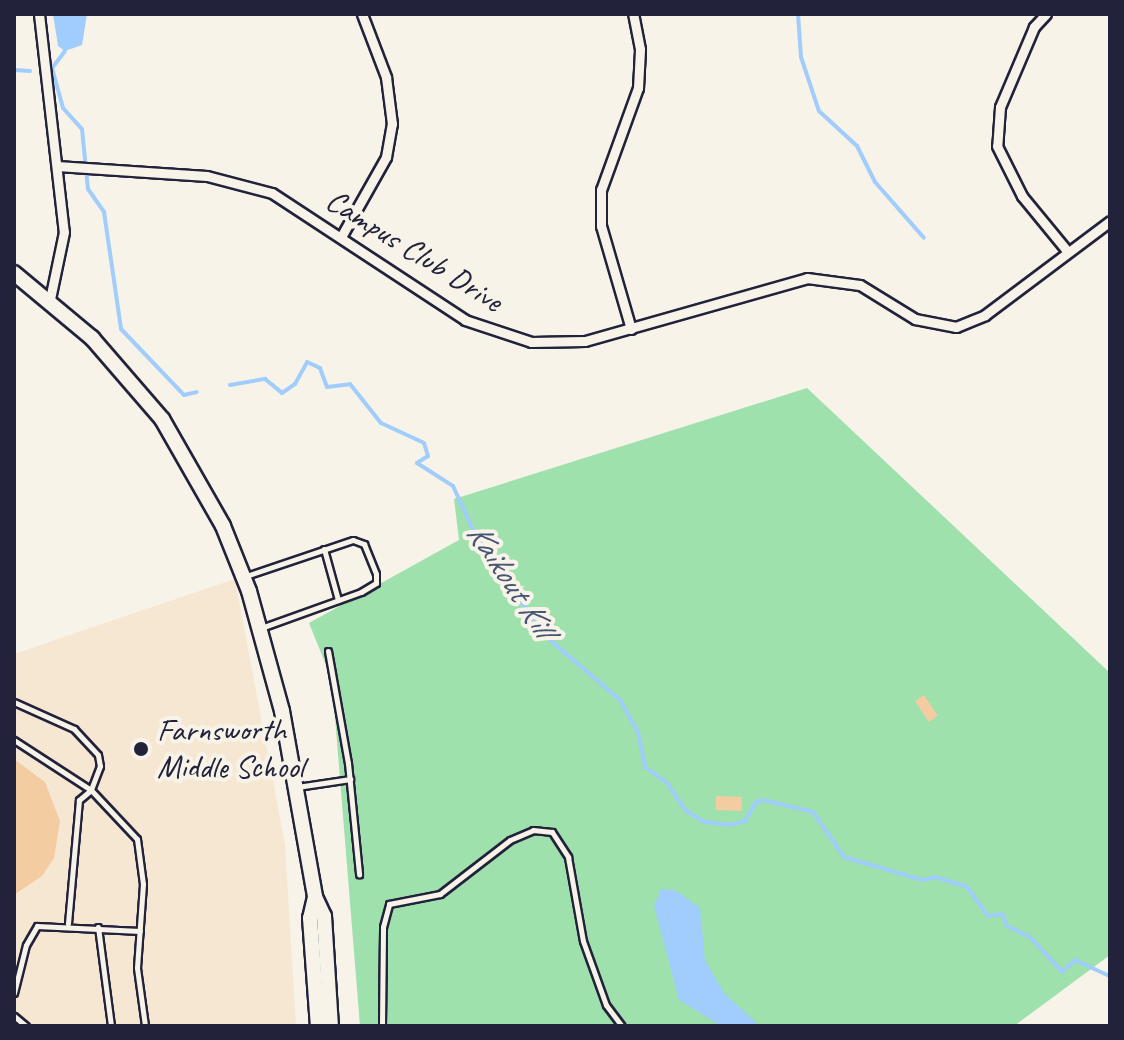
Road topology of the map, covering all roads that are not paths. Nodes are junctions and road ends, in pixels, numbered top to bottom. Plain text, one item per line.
1 (39, 14) edge
2 (362, 14) edge
3 (633, 14) edge
4 (1046, 14) edge
5 (57, 166) junction
6 (1110, 221) edge
7 (341, 237) junction
8 (1068, 252) junction
9 (14, 273) edge
10 (50, 299) junction
11 (631, 329) junction
12 (324, 549) junction
13 (243, 577) junction
14 (338, 600) junction
15 (260, 628) junction
16 (328, 651) dead end
17 (14, 702) edge
18 (14, 740) edge
19 (350, 779) junction
20 (296, 787) junction
21 (91, 790) junction
22 (359, 874) dead end
23 (315, 897) junction
24 (68, 924) junction
25 (98, 927) junction
26 (140, 931) junction
27 (14, 993) edge
28 (14, 1016) edge
29 (26, 1026) edge
30 (111, 1026) edge
31 (145, 1026) edge
32 (318, 1026) edge
33 (331, 1026) edge
34 (382, 1026) edge
35 (622, 1026) edge

1 - 5 street
2 - 7 street
3 - 11 street
4 - 8 street
5 - 7 street, Campus Club Drive
5 - 10 street
6 - 8 street
7 - 11 street, Campus Club Drive
8 - 11 street, Campus Club Drive
9 - 10 main road
10 - 13 main road
12 - 13 lane
12 - 14 lane
12 - 14 lane
13 - 15 main road
14 - 15 lane
15 - 20 main road
16 - 19 lane
17 - 21 lane
18 - 21 lane
19 - 20 lane
19 - 22 lane
20 - 23 main road
21 - 24 lane
21 - 26 lane
23 - 32 main road
23 - 33 main road
24 - 25 lane
24 - 27 lane
25 - 26 lane
25 - 30 lane
26 - 31 lane
28 - 29 lane
34 - 35 lane

